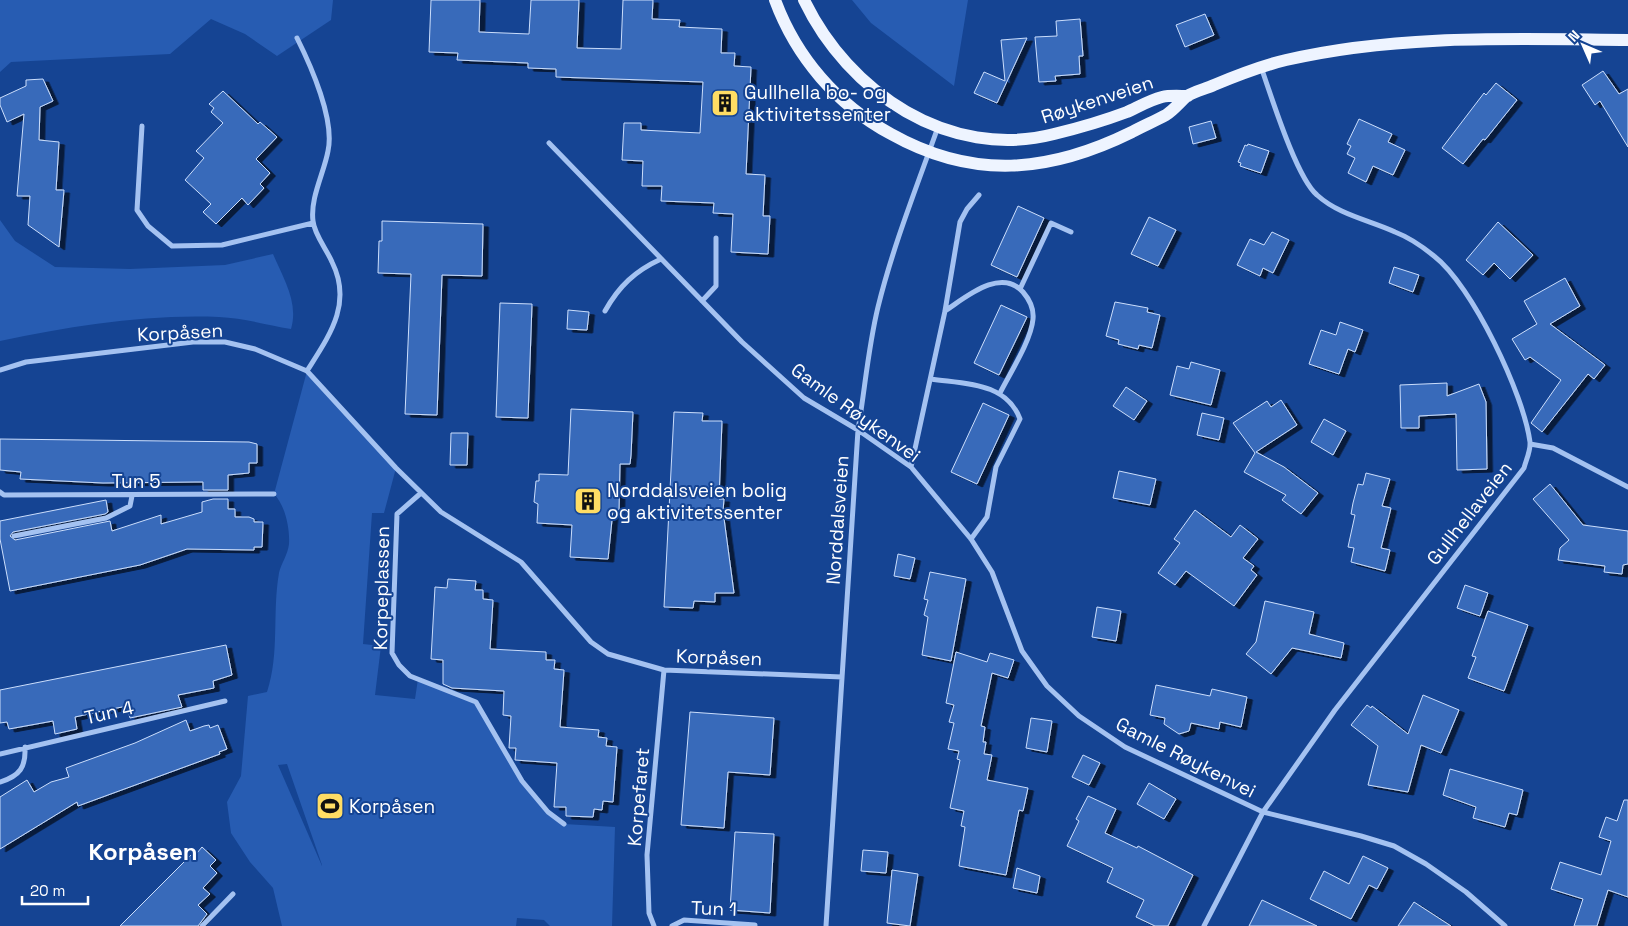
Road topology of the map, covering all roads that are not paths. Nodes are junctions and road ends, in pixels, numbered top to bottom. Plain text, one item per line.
1 (775, 0) edge
2 (804, 0) edge
3 (297, 38) dead end
4 (1628, 40) edge
5 (1261, 66) junction
6 (1188, 96) junction
7 (142, 126) dead end
8 (938, 127) junction
9 (549, 143) dead end
10 (929, 152) junction
11 (978, 194) dead end
12 (313, 223) junction
13 (1071, 232) dead end
14 (716, 238) dead end
15 (661, 258) junction
16 (1020, 289) junction
17 (702, 301) junction
18 (604, 311) dead end
19 (945, 311) junction
20 (0, 370) edge
21 (307, 371) junction
22 (931, 379) junction
23 (1000, 392) junction
24 (858, 430) junction
25 (1530, 444) junction
26 (911, 467) junction
27 (1628, 488) edge
28 (0, 492) edge
29 (421, 493) junction
30 (274, 494) dead end
31 (132, 496) junction
32 (14, 536) dead end
33 (971, 540) junction
34 (664, 670) junction
35 (842, 677) junction
36 (225, 701) dead end
37 (25, 747) junction
38 (0, 754) edge
39 (0, 782) edge
40 (1263, 812) junction
41 (564, 824) dead end
42 (233, 894) dead end
43 (755, 925) edge
44 (202, 926) edge
45 (654, 926) edge
46 (672, 926) edge
47 (826, 926) edge
48 (1204, 926) edge
49 (1505, 926) edge

1 - 10 main road, Røykenveien
2 - 8 main road, Røykenveien
3 - 12 street
4 - 5 main road, Røykenveien
5 - 6 main road, Røykenveien
5 - 25 street, Gullhellaveien
6 - 8 main road, Røykenveien
6 - 10 main road, Røykenveien
7 - 12 street
8 - 10 street, Norddalsveien
9 - 15 street, Gamle Røykenvei
10 - 24 street, Norddalsveien
11 - 19 street
12 - 21 street
13 - 16 street
14 - 17 street
15 - 17 street, Gamle Røykenvei
15 - 18 street
16 - 19 street
16 - 23 street
17 - 24 street, Gamle Røykenvei
19 - 22 street
20 - 21 street, Korpåsen
21 - 29 street, Korpåsen
22 - 23 street
22 - 26 street
23 - 33 street
24 - 26 street, Gamle Røykenvei
24 - 35 street, Norddalsveien
25 - 27 street
25 - 40 street, Gullhellaveien
26 - 33 street, Gamle Røykenvei
28 - 31 street, Tun 5
29 - 34 street, Korpåsen
29 - 41 street, Korpeplassen
30 - 31 street, Tun 5
31 - 32 street
33 - 40 street, Gamle Røykenvei
34 - 35 street, Korpåsen
34 - 45 street, Korpefaret
35 - 47 street, Norddalsveien
36 - 37 street, Tun 4
37 - 38 street, Tun 4
37 - 39 street
40 - 48 street, Gullhellaveien
40 - 49 street, Gamle Røykenvei
42 - 44 street
43 - 46 street, Tun 1

